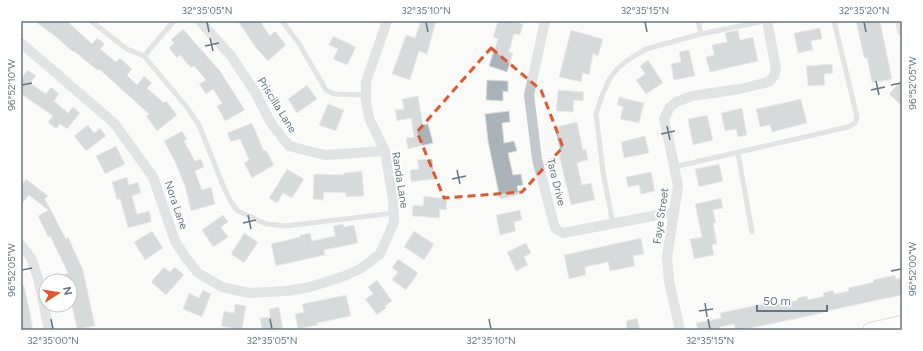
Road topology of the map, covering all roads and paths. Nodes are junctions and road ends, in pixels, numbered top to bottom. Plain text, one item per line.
1 (91, 21) edge
2 (174, 21) edge
3 (200, 21) edge
4 (282, 21) edge
5 (387, 21) edge
6 (545, 21) edge
7 (698, 21) edge
8 (766, 21) edge
9 (834, 21) edge
10 (900, 21) edge
11 (902, 31) edge
12 (701, 34) junction
13 (21, 44) edge
14 (144, 56) junction
15 (366, 95) junction
16 (385, 151) junction
17 (738, 153) junction
18 (674, 167) junction
19 (674, 212) junction
20 (394, 213) junction
21 (612, 224) junction
22 (752, 232) dead end
23 (21, 245) edge
24 (342, 277) joint
25 (902, 323) edge
26 (49, 330) edge
27 (680, 330) edge
28 (870, 330) edge

1 - 14 lane
2 - 14 lane
3 - 16 street, Priscilla Lane
4 - 15 lane
5 - 15 street, Randa Lane
6 - 21 street, Tara Drive
7 - 12 lane
8 - 12 lane
8 - 18 street, Faye Street
9 - 17 lane
10 - 11 street
12 - 21 lane
13 - 24 street, Nora Lane
14 - 20 lane
15 - 16 street, Randa Lane
16 - 20 street, Randa Lane
17 - 18 lane
17 - 22 lane
18 - 19 street, Faye Street
19 - 21 street, Tara Drive
19 - 27 street, Faye Street
20 - 24 street, Randa Lane
23 - 26 street
25 - 28 street

